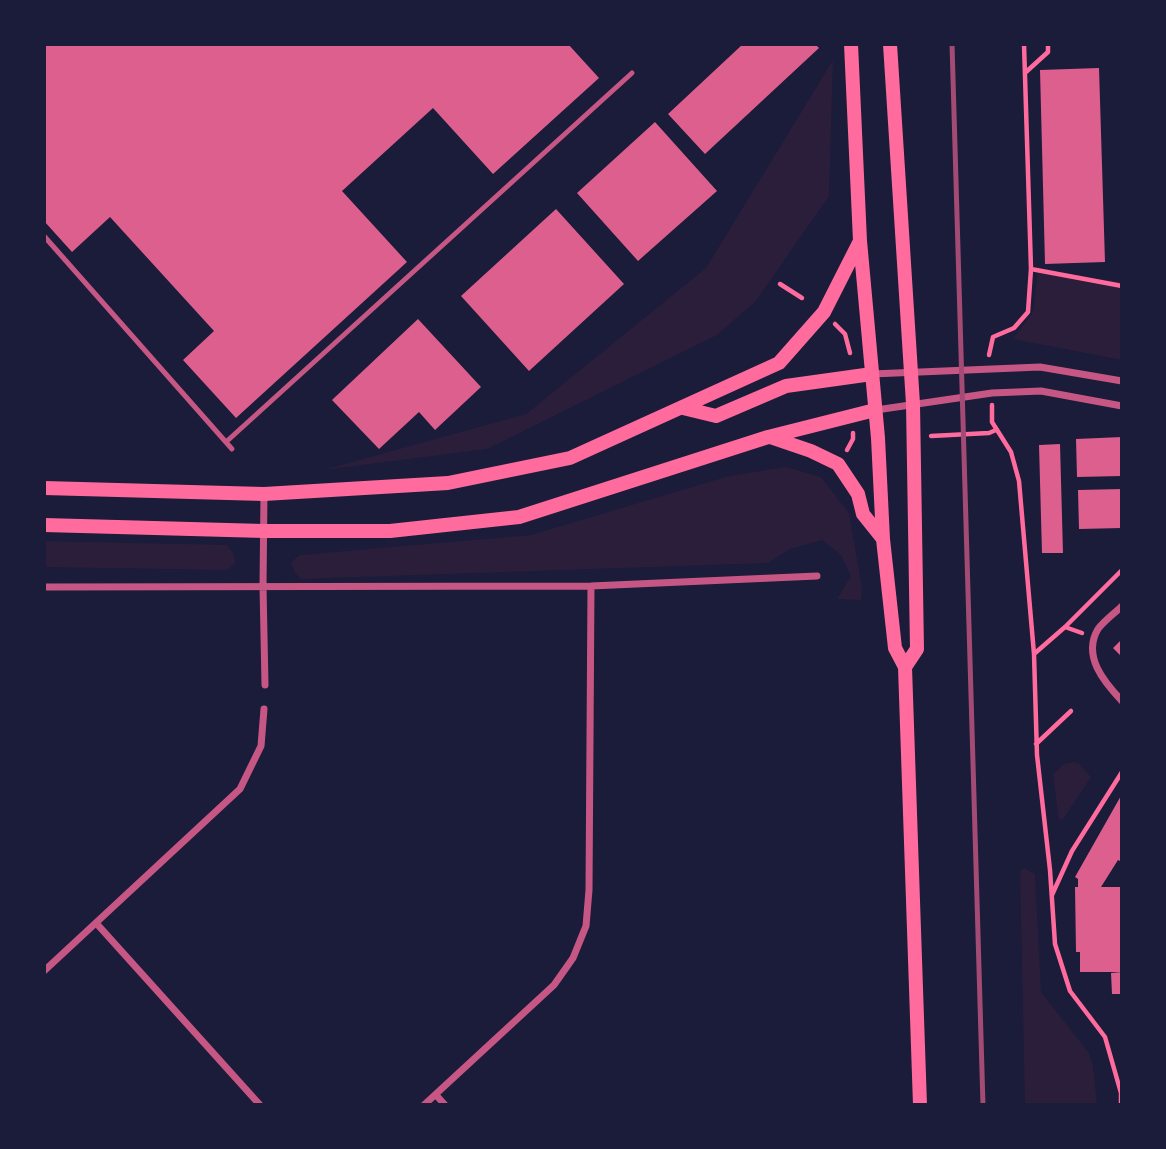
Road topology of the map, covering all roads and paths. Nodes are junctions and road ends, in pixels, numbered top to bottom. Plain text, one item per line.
1 (851, 44) edge
2 (890, 44) edge
3 (1024, 44) edge
4 (1048, 44) edge
5 (632, 73) dead end
6 (1025, 73) junction
7 (44, 236) edge
8 (859, 242) junction
9 (1031, 269) junction
10 (780, 284) dead end
11 (1122, 286) edge
12 (802, 298) dead end
13 (835, 323) dead end
14 (989, 355) dead end
15 (850, 360) dead end
16 (911, 372) junction
17 (872, 374) junction
18 (1122, 381) edge
19 (913, 404) junction
20 (1122, 406) edge
21 (683, 408) junction
22 (875, 410) junction
23 (992, 412) dead end
24 (996, 430) junction
25 (853, 432) dead end
26 (768, 436) junction
27 (930, 436) dead end
28 (226, 442) junction
29 (232, 449) dead end
30 (846, 452) dead end
31 (44, 488) edge
32 (264, 494) junction
33 (44, 525) edge
34 (264, 531) junction
35 (883, 540) junction
36 (1122, 570) edge
37 (817, 576) dead end
38 (262, 586) junction
39 (591, 586) junction
40 (44, 587) edge
41 (1122, 606) edge
42 (1034, 654) junction
43 (905, 667) junction
44 (265, 685) dead end
45 (1122, 701) edge
46 (264, 709) dead end
47 (1071, 711) dead end
48 (1037, 744) junction
49 (1122, 772) edge
50 (1051, 895) junction
51 (97, 924) junction
52 (44, 971) edge
53 (1122, 1093) edge
54 (436, 1095) junction
55 (260, 1105) edge
56 (424, 1105) edge
57 (445, 1105) edge
58 (919, 1105) edge
59 (1121, 1105) edge

1 - 8 main road
2 - 16 main road
3 - 6 path
4 - 6 path
5 - 28 lane
6 - 9 path
7 - 28 lane
8 - 17 main road
8 - 21 main road
9 - 11 path
9 - 14 path
10 - 12 path
13 - 15 path
16 - 17 street
16 - 18 street
16 - 19 main road
17 - 21 main road
17 - 22 main road
19 - 20 street
19 - 22 street
19 - 43 main road
21 - 32 main road
22 - 26 main road
22 - 35 main road
23 - 24 path
24 - 27 path
24 - 42 path
25 - 30 path
26 - 34 main road
26 - 35 main road
28 - 29 lane
31 - 32 main road
32 - 34 street
33 - 34 main road
34 - 38 street
35 - 43 main road
36 - 42 path
37 - 39 street
38 - 39 street
38 - 40 street
38 - 44 street
39 - 54 street
41 - 45 street
42 - 48 path
43 - 58 main road
46 - 51 street
47 - 48 path
48 - 50 path
49 - 50 path
50 - 53 path
51 - 52 street
51 - 55 street
53 - 59 path
54 - 56 street
54 - 57 street

